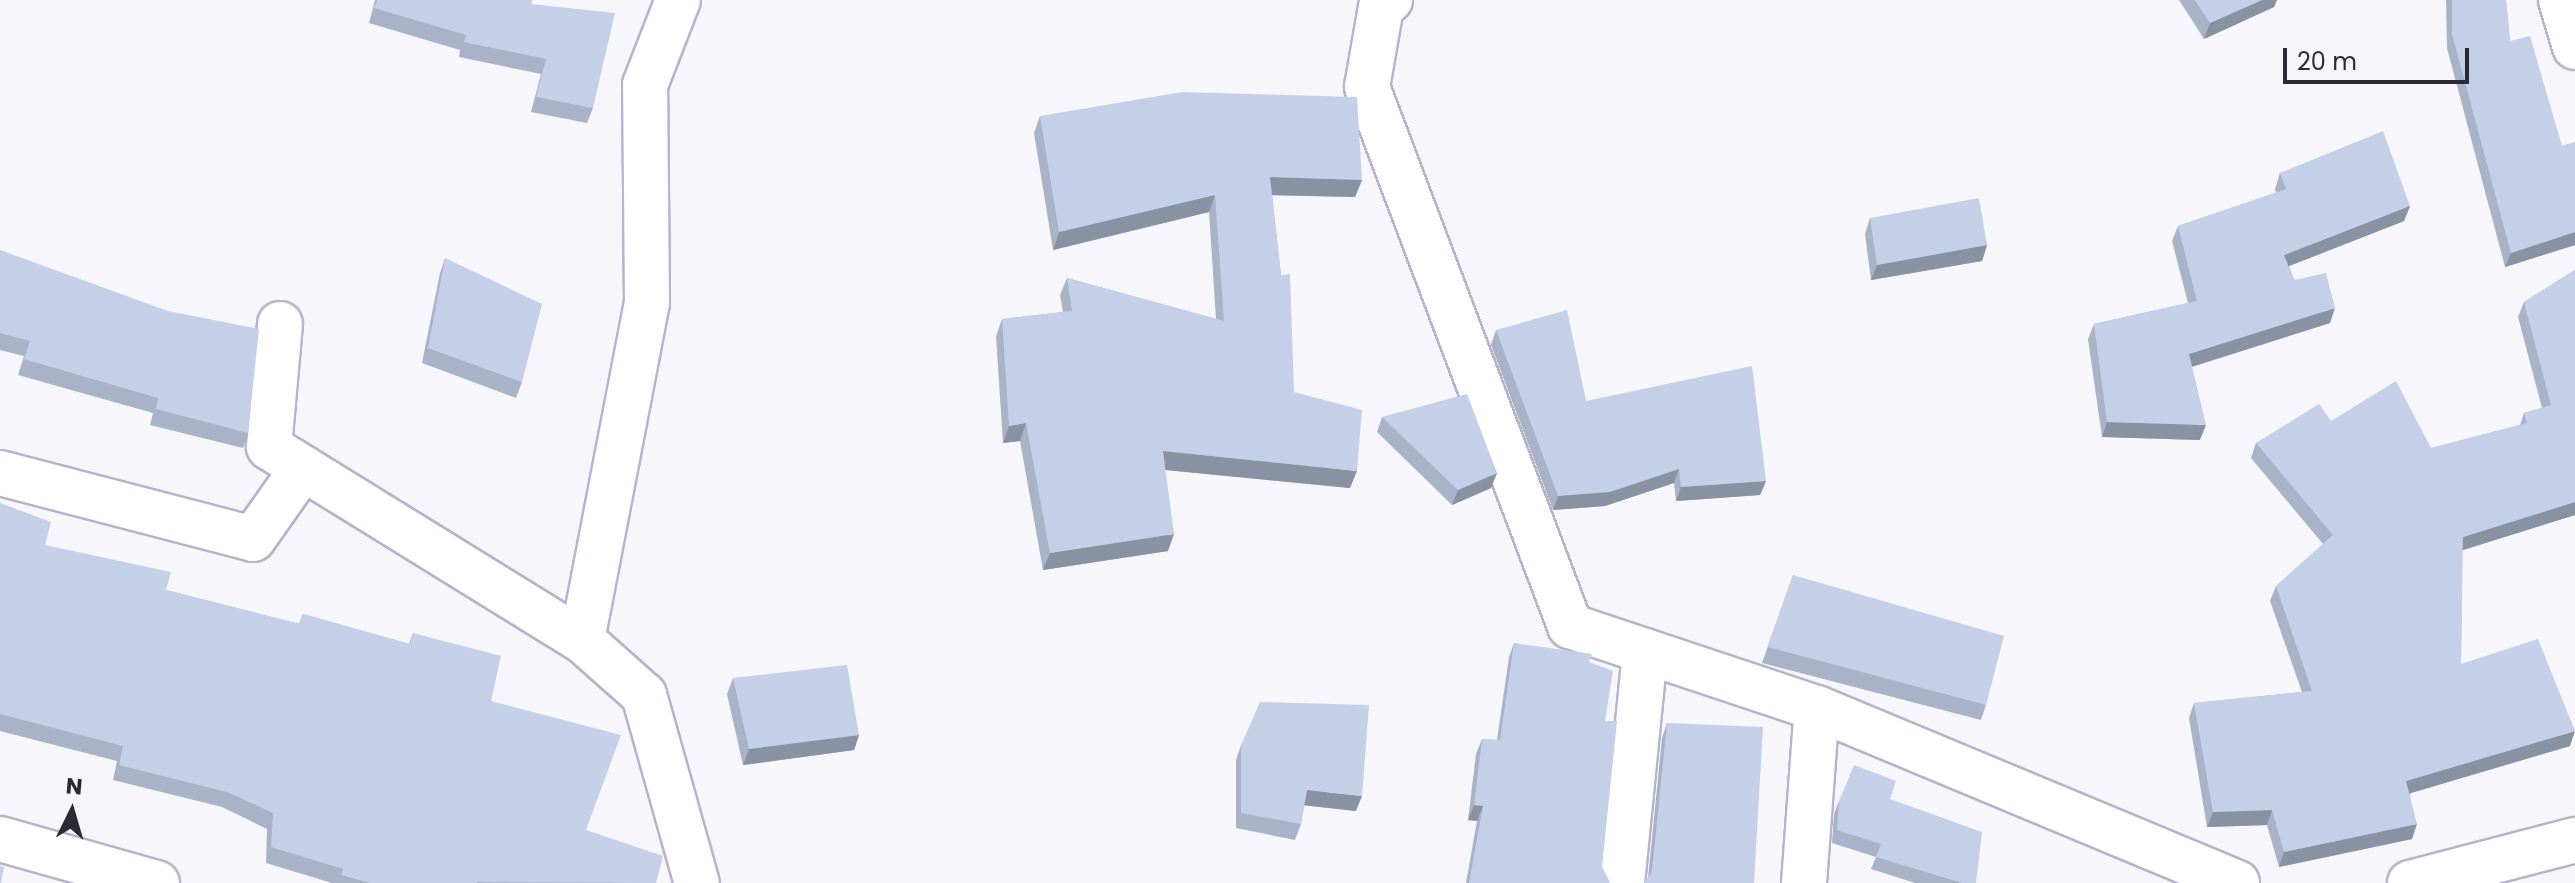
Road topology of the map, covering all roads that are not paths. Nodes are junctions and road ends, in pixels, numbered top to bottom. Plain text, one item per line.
1 (678, 0) edge
2 (1390, 0) edge
3 (2561, 0) edge
4 (2575, 47) edge
5 (280, 324) dead end
6 (303, 468) junction
7 (0, 473) edge
8 (582, 640) junction
9 (1645, 651) junction
10 (1817, 708) junction
11 (0, 839) edge
12 (2575, 840) edge
13 (157, 883) edge
14 (697, 883) edge
15 (1622, 883) edge
16 (1804, 883) edge
17 (2237, 883) edge
18 (2410, 883) edge

1 - 8 street
2 - 9 street
3 - 4 street
5 - 6 street
6 - 7 street
6 - 8 street
8 - 14 street
9 - 10 street
9 - 15 street
10 - 16 street
10 - 17 street
11 - 13 street
12 - 18 street

